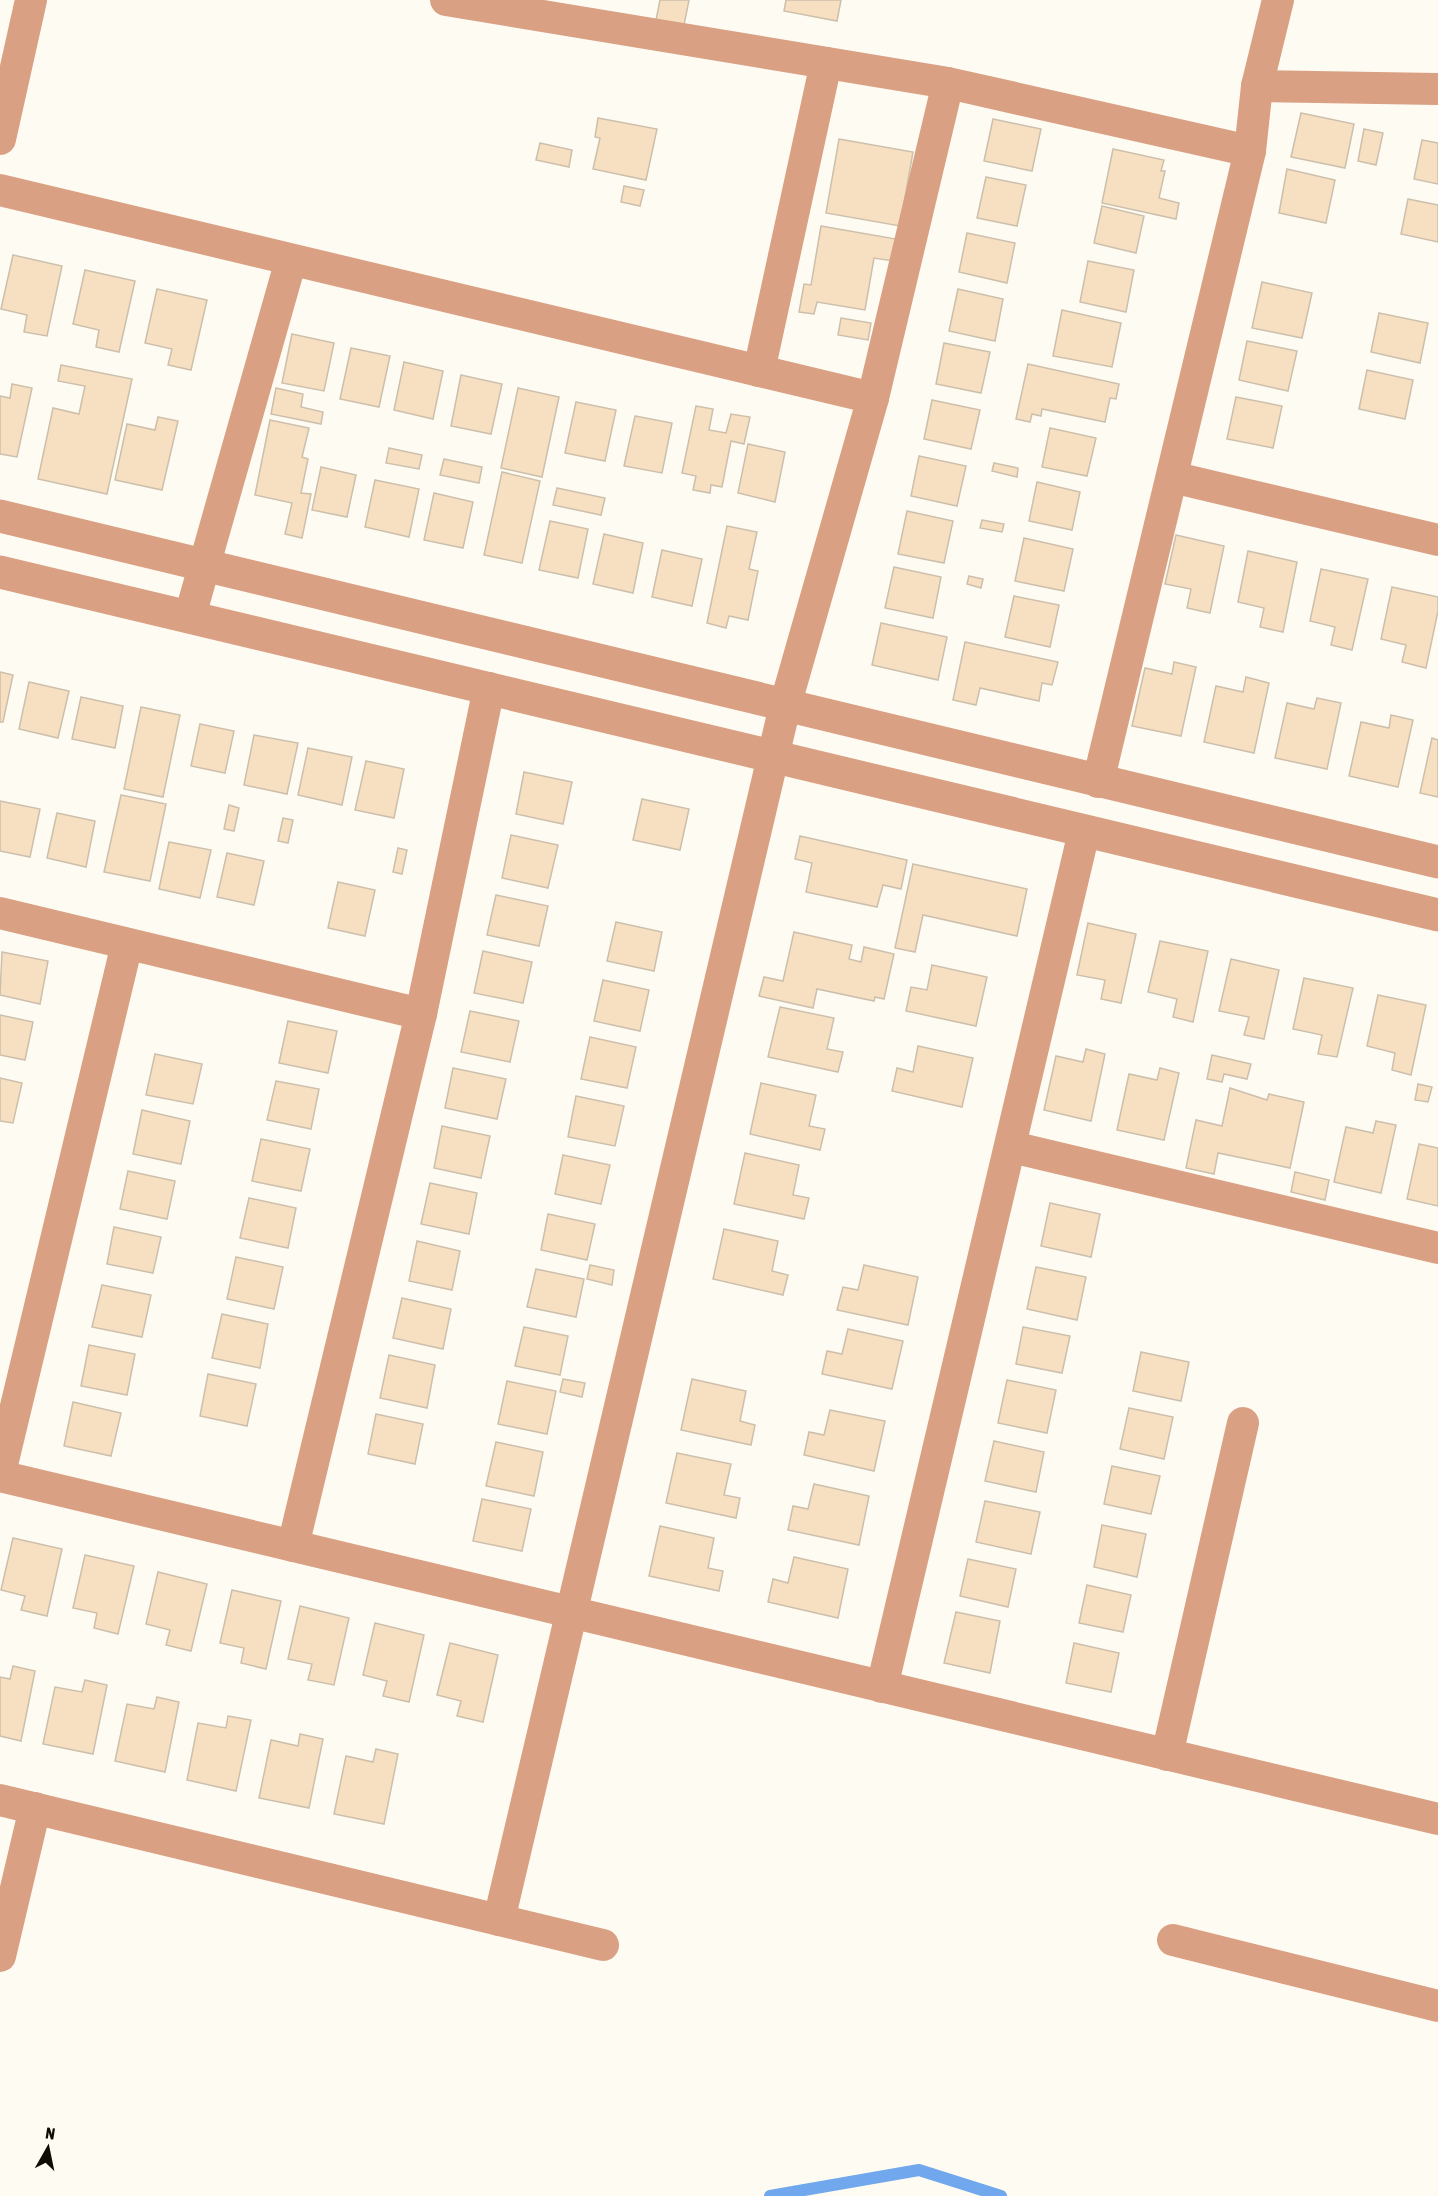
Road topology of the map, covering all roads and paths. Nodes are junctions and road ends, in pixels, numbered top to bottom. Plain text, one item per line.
1 (31, 0) edge
2 (446, 0) edge
3 (1278, 0) edge
4 (826, 63) junction
5 (948, 83) junction
6 (1257, 86) junction
7 (1438, 89) edge
8 (0, 139) edge
9 (1250, 151) junction
10 (0, 190) edge
11 (291, 260) junction
12 (759, 371) junction
13 (873, 399) junction
14 (1172, 477) junction
15 (0, 516) edge
16 (1438, 540) edge
17 (204, 564) junction
18 (0, 572) edge
19 (190, 616) junction
20 (489, 688) junction
21 (785, 706) junction
22 (775, 755) junction
23 (1098, 782) junction
24 (1084, 832) junction
25 (1438, 862) edge
26 (0, 913) edge
27 (1438, 915) edge
28 (128, 944) junction
29 (421, 1014) junction
30 (1012, 1147) junction
31 (1438, 1248) edge
32 (1243, 1423) dead end
33 (0, 1475) edge
34 (293, 1546) junction
35 (572, 1613) junction
36 (882, 1687) junction
37 (1167, 1755) junction
38 (0, 1800) edge
39 (35, 1808) junction
40 (1438, 1819) edge
41 (499, 1920) junction
42 (1173, 1940) dead end
43 (603, 1946) dead end
44 (0, 1956) edge
45 (1438, 2006) edge

1 - 8 street
2 - 4 street
3 - 6 street
4 - 5 street
4 - 12 street
5 - 9 street
5 - 13 street
6 - 7 street
6 - 9 street
9 - 14 street
10 - 11 street
11 - 12 street
11 - 17 street
12 - 13 street
13 - 21 street
14 - 16 street
14 - 23 street
15 - 17 street
17 - 19 street
17 - 21 street
18 - 19 street
19 - 20 street
20 - 22 street
20 - 29 street
21 - 22 street
21 - 23 street
22 - 24 street
22 - 35 street
23 - 25 street
24 - 27 street
24 - 30 street
26 - 28 street
28 - 29 street
28 - 33 street
29 - 34 street
30 - 31 street
30 - 36 street
32 - 37 street
33 - 34 street
34 - 35 street
35 - 36 street
35 - 41 street
36 - 37 street
37 - 40 street
38 - 39 street
39 - 41 street
39 - 44 street
41 - 43 street
42 - 45 street

